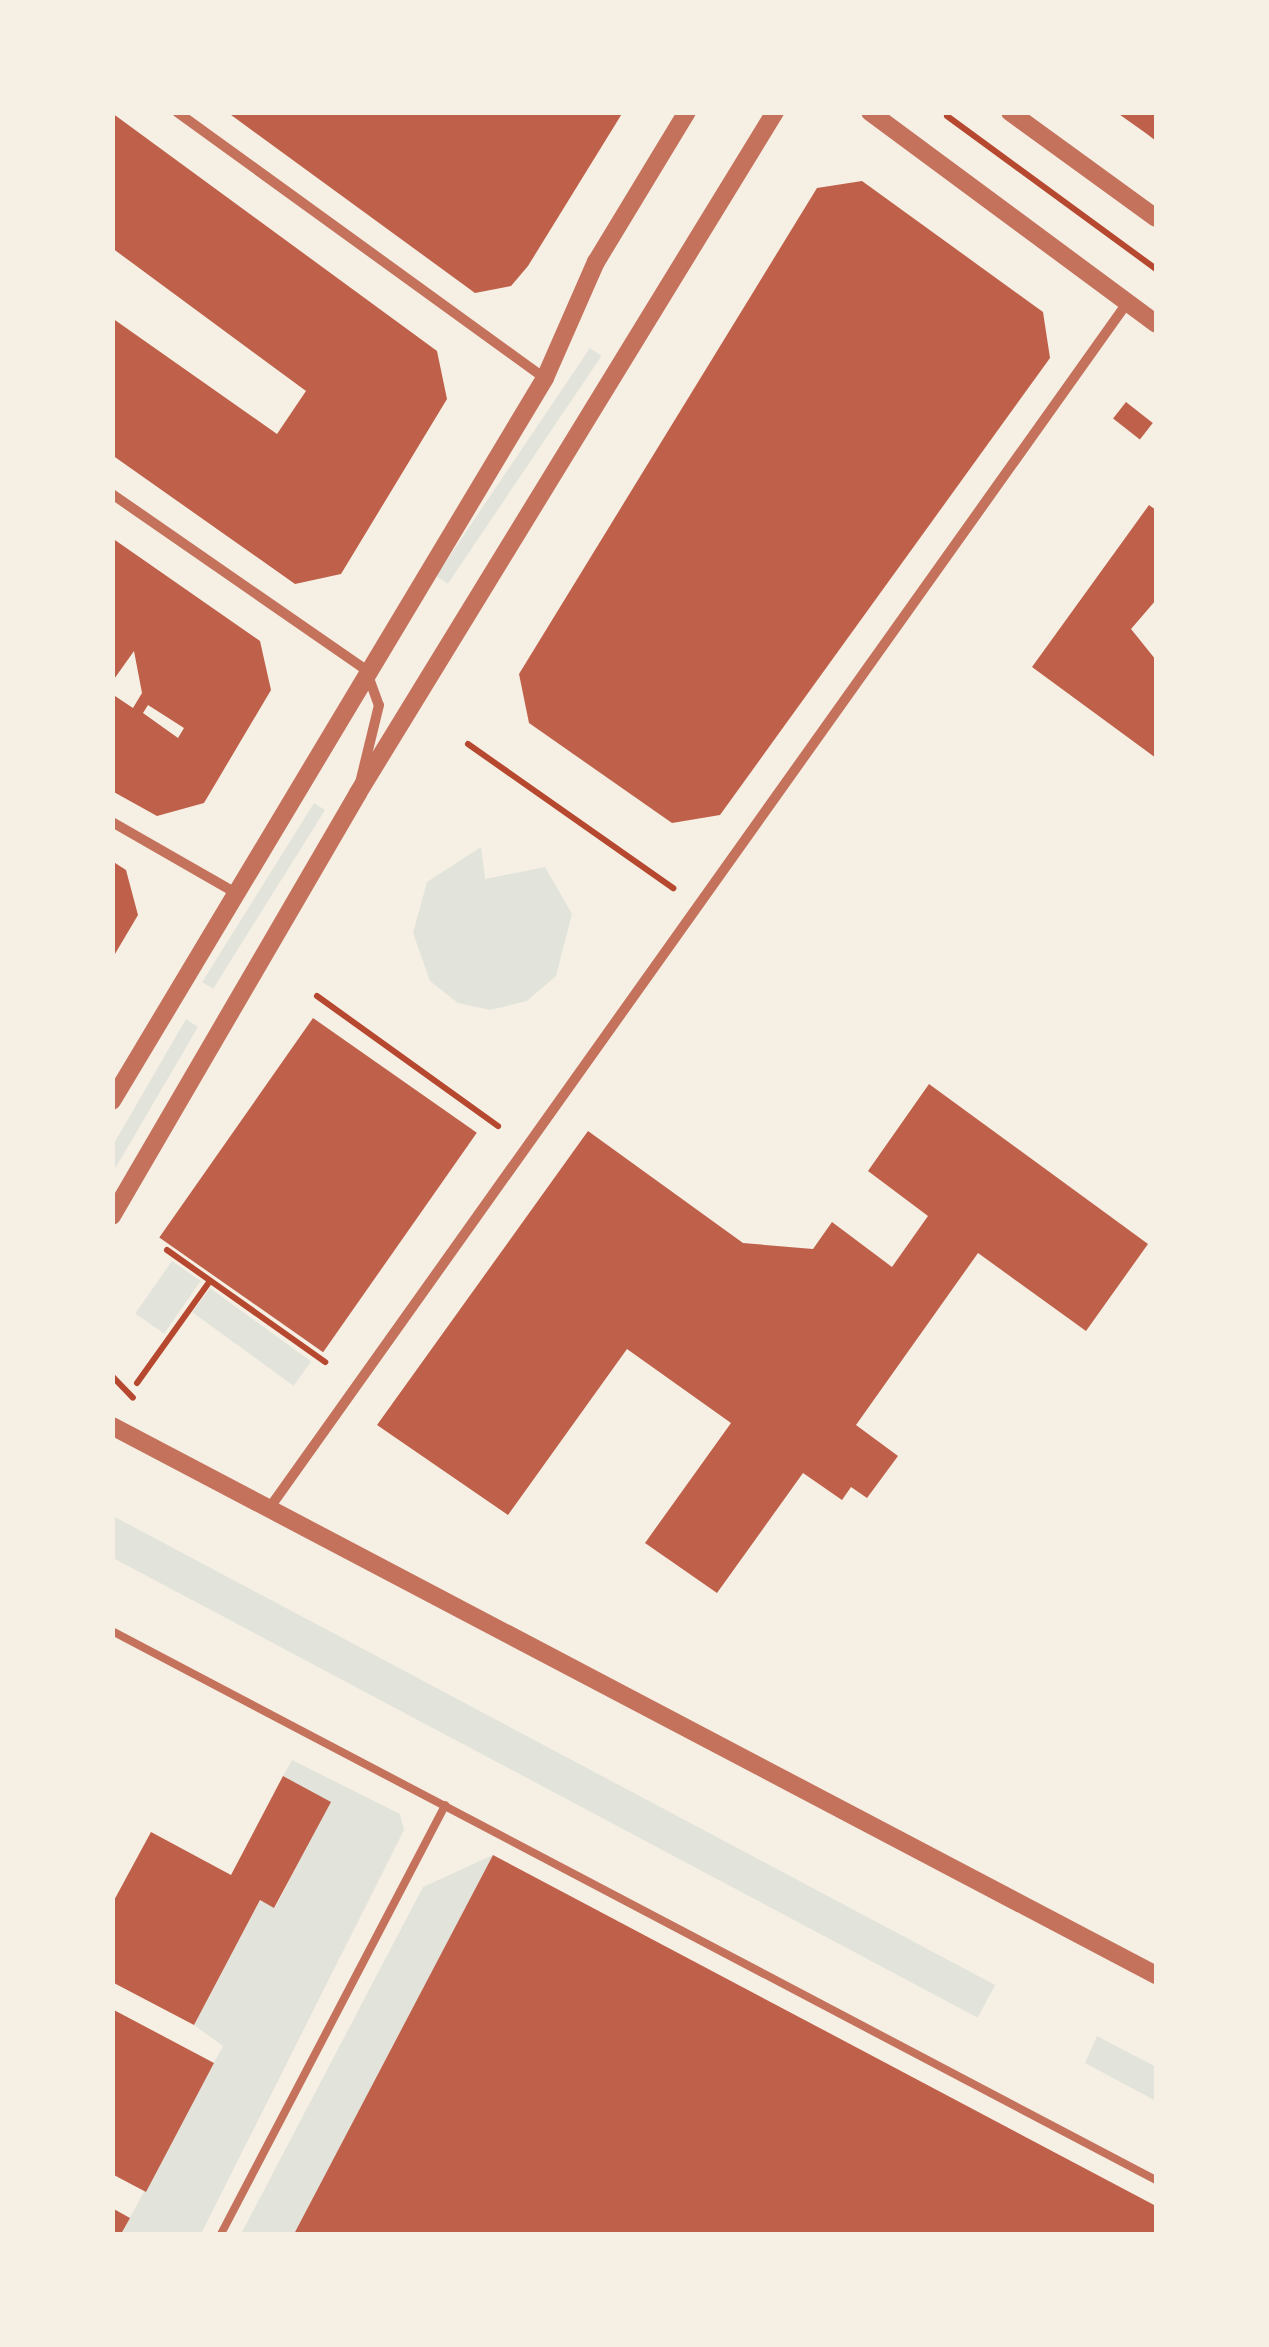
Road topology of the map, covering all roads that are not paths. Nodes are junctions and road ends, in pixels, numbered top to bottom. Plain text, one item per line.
1 (177, 112) edge
2 (687, 112) edge
3 (776, 112) edge
4 (870, 112) edge
5 (1010, 112) edge
6 (1156, 218) edge
7 (1127, 303) junction
8 (1156, 324) edge
9 (545, 378) junction
10 (112, 494) edge
11 (366, 670) junction
12 (358, 793) junction
13 (112, 822) edge
14 (234, 892) junction
15 (112, 1101) edge
16 (112, 1216) edge
17 (115, 1427) edge
18 (268, 1510) junction
19 (112, 1631) edge
20 (445, 1805) junction
21 (1156, 1975) edge
22 (1156, 2180) edge
23 (221, 2234) edge

1 - 9 street
2 - 9 street
3 - 12 street
4 - 7 street
5 - 6 street
7 - 8 street
7 - 18 street
9 - 11 street
10 - 11 street
11 - 12 street
11 - 14 street
12 - 16 street
13 - 14 street
14 - 15 street
17 - 18 street
18 - 21 street
19 - 20 lane
20 - 22 lane
20 - 23 lane

